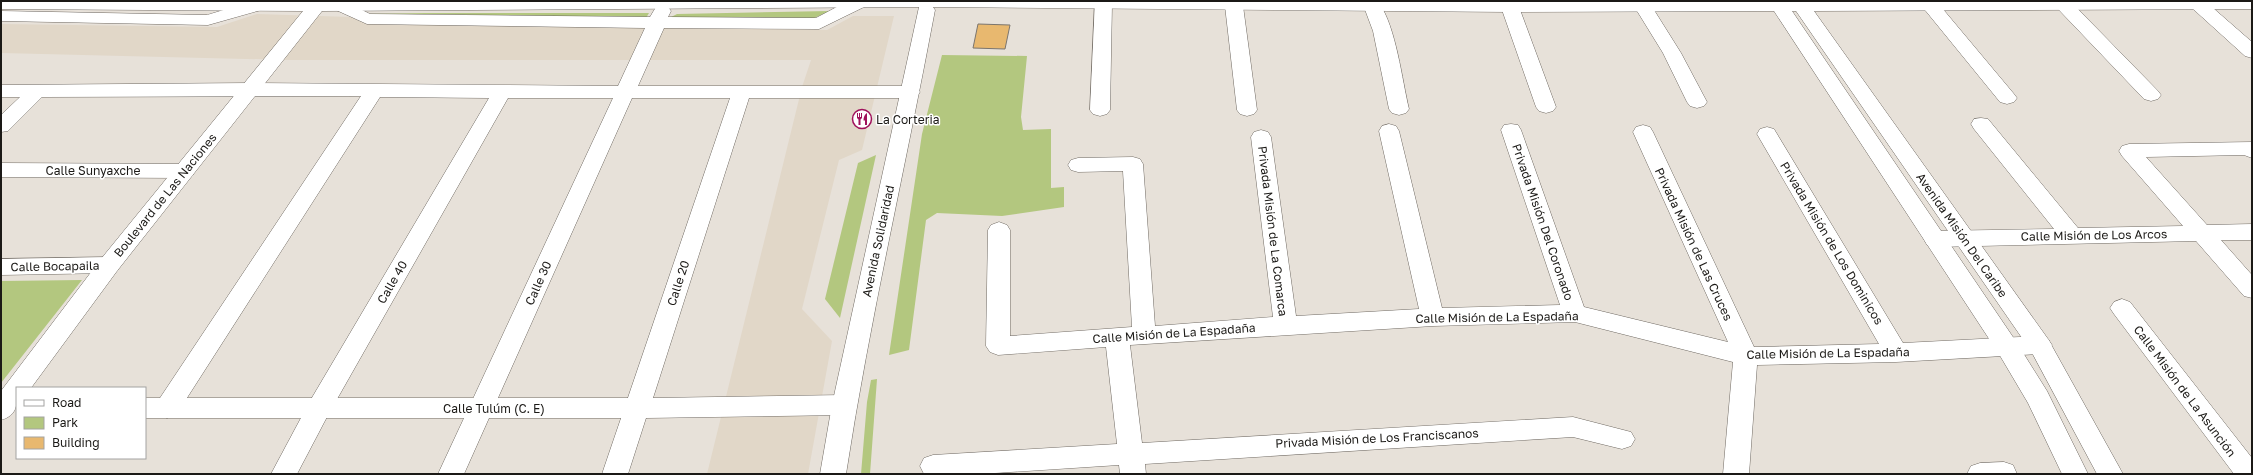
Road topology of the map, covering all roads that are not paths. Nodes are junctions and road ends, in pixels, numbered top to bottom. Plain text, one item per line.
1 (860, 2) junction
2 (928, 3) edge
3 (1103, 3) junction
4 (1707, 3) edge
5 (666, 4) junction
6 (2198, 4) junction
7 (2252, 4) edge
8 (1779, 5) junction
9 (1801, 5) junction
10 (255, 6) junction
11 (318, 6) junction
12 (342, 6) junction
13 (1234, 6) junction
14 (1643, 6) junction
15 (1931, 6) junction
16 (2065, 6) junction
17 (1373, 7) junction
18 (1510, 8) junction
19 (3, 15) edge
20 (655, 23) junction
21 (2252, 52) edge
22 (251, 89) junction
23 (375, 90) junction
24 (1, 91) edge
25 (36, 92) junction
26 (502, 92) junction
27 (624, 92) junction
28 (910, 92) junction
29 (742, 93) junction
30 (2151, 95) dead end
31 (2007, 98) dead end
32 (1697, 102) dead end
33 (1546, 108) dead end
34 (1399, 109) dead end
35 (1100, 110) dead end
36 (1247, 110) dead end
37 (1981, 124) dead end
38 (1, 126) edge
39 (1512, 130) dead end
40 (1389, 131) dead end
41 (1643, 132) dead end
42 (1767, 134) dead end
43 (1261, 137) dead end
44 (2252, 151) edge
45 (1078, 165) dead end
46 (1, 170) edge
47 (185, 171) junction
48 (999, 230) dead end
49 (2252, 232) edge
50 (2200, 233) junction
51 (2072, 236) junction
52 (1965, 238) junction
53 (1935, 239) junction
54 (109, 265) junction
55 (1, 268) edge
56 (2252, 290) edge
57 (2122, 308) dead end
58 (1575, 313) junction
59 (1433, 317) junction
60 (1286, 325) junction
61 (1144, 335) junction
62 (1117, 337) junction
63 (2040, 345) junction
64 (2007, 347) junction
65 (1896, 353) junction
66 (1746, 356) junction
67 (18, 387) edge
68 (16, 390) edge
69 (844, 405) junction
70 (156, 408) edge
71 (320, 408) junction
72 (481, 408) junction
73 (636, 408) junction
74 (5, 409) edge
75 (1622, 439) dead end
76 (1132, 464) edge
77 (933, 466) dead end
78 (284, 474) edge
79 (451, 474) edge
80 (615, 474) edge
81 (833, 474) edge
82 (1736, 474) edge
83 (2075, 474) edge
84 (2110, 474) edge
85 (2249, 474) edge

1 - 2 street
1 - 5 street
1 - 20 street
2 - 3 street
2 - 28 street, Avenida Solidaridad
3 - 13 street
3 - 35 street
4 - 8 street
4 - 14 street
5 - 12 street
5 - 20 street, Calle 30
6 - 7 street
6 - 16 street
6 - 21 street
8 - 9 street
8 - 53 street, Avenida Misión Del Caribe
9 - 15 street
9 - 52 street, Avenida Misión Del Caribe
10 - 11 street
10 - 19 street
10 - 19 street
11 - 12 street
11 - 22 street, Boulevard de Las Naciones
12 - 20 street
13 - 17 street
13 - 36 street
14 - 18 street
14 - 32 street
15 - 16 street
15 - 31 street
16 - 30 street
17 - 18 street
17 - 34 street
18 - 33 street
20 - 27 street, Calle 30
22 - 23 street
22 - 25 street
22 - 47 street, Boulevard de Las Naciones
23 - 26 street
23 - 70 street
24 - 25 street
25 - 38 street
26 - 27 street
26 - 71 street, Calle 40
27 - 29 street
27 - 72 street, Calle 30
28 - 29 street
28 - 69 street, Avenida Solidaridad
29 - 73 street, Calle 20
37 - 51 street
39 - 58 street, Privada Misión Del Coronado
40 - 59 street
41 - 66 street, Privada Misión de Las Cruces
42 - 65 street, Privada Misión de Los Dominicos
43 - 60 street, Privada Misión de La Comarca
44 - 50 street
45 - 61 street
46 - 47 street, Calle Sunyaxche
47 - 54 street, Boulevard de Las Naciones
48 - 62 street, Calle Misión de La Espadaña
49 - 50 street, Calle Misión de Los Arcos
50 - 51 street, Calle Misión de Los Arcos
50 - 56 street
51 - 52 street, Calle Misión de Los Arcos
52 - 53 street, Calle Misión de Los Arcos
52 - 63 street, Avenida Misión Del Caribe
53 - 64 street, Avenida Misión Del Caribe
54 - 55 street, Calle Bocapaila
54 - 67 street, Boulevard de Las Naciones
57 - 85 street, Calle Misión de La Asunción
58 - 59 street, Calle Misión de La Espadaña
58 - 66 street, Calle Misión de La Espadaña
59 - 60 street, Calle Misión de La Espadaña
60 - 61 street, Calle Misión de La Espadaña
61 - 62 street, Calle Misión de La Espadaña
62 - 76 street
63 - 64 street, Calle Misión de La Espadaña
63 - 84 street, Avenida Misión Del Caribe
64 - 65 street, Calle Misión de La Espadaña
64 - 83 street, Avenida Misión Del Caribe
65 - 66 street, Calle Misión de La Espadaña
66 - 82 street
68 - 74 street, Boulevard de Las Naciones
69 - 73 street, Calle Tulúm (C. E)
69 - 81 street, Avenida Solidaridad
70 - 71 street, Calle Tulúm (C. E)
71 - 72 street, Calle Tulúm (C. E)
71 - 78 street, Calle 40
72 - 73 street, Calle Tulúm (C. E)
72 - 79 street, Calle 30
73 - 80 street, Calle 20
75 - 76 street, Privada Misión de Los Franciscanos
76 - 77 street, Privada Misión de Los Franciscanos

